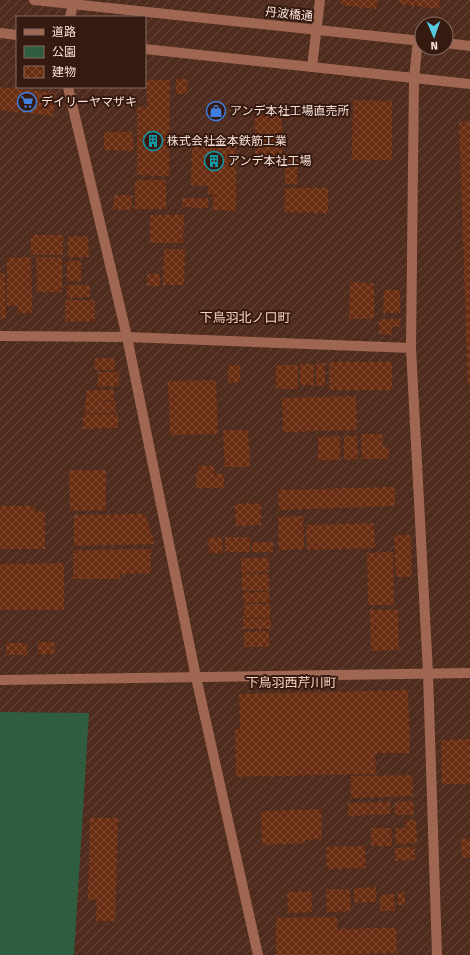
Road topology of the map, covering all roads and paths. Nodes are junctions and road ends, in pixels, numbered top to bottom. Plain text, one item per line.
1 (34, 0) edge
2 (320, 0) edge
3 (73, 2) edge
4 (70, 16) edge
5 (317, 30) junction
6 (0, 33) edge
7 (16, 35) edge
8 (414, 40) edge
9 (454, 44) edge
10 (470, 46) edge
11 (146, 50) edge
12 (418, 56) edge
13 (312, 67) junction
14 (414, 78) junction
15 (470, 84) edge
16 (68, 88) edge
17 (0, 336) edge
18 (127, 337) junction
19 (411, 348) junction
20 (470, 673) edge
21 (428, 674) junction
22 (196, 677) junction
23 (0, 680) edge
24 (258, 955) edge
25 (437, 955) edge

1 - 3 street, 丹波橋通
2 - 5 street
3 - 4 street
3 - 5 street, 丹波橋通
5 - 8 street, 丹波橋通
5 - 13 street
6 - 7 street
9 - 10 street
11 - 13 street
12 - 14 street
13 - 14 street
14 - 15 street
14 - 19 street
16 - 18 street
17 - 18 street
18 - 19 street
18 - 22 street
19 - 21 street
20 - 21 street
21 - 22 street
21 - 25 street
22 - 23 street
22 - 24 street

